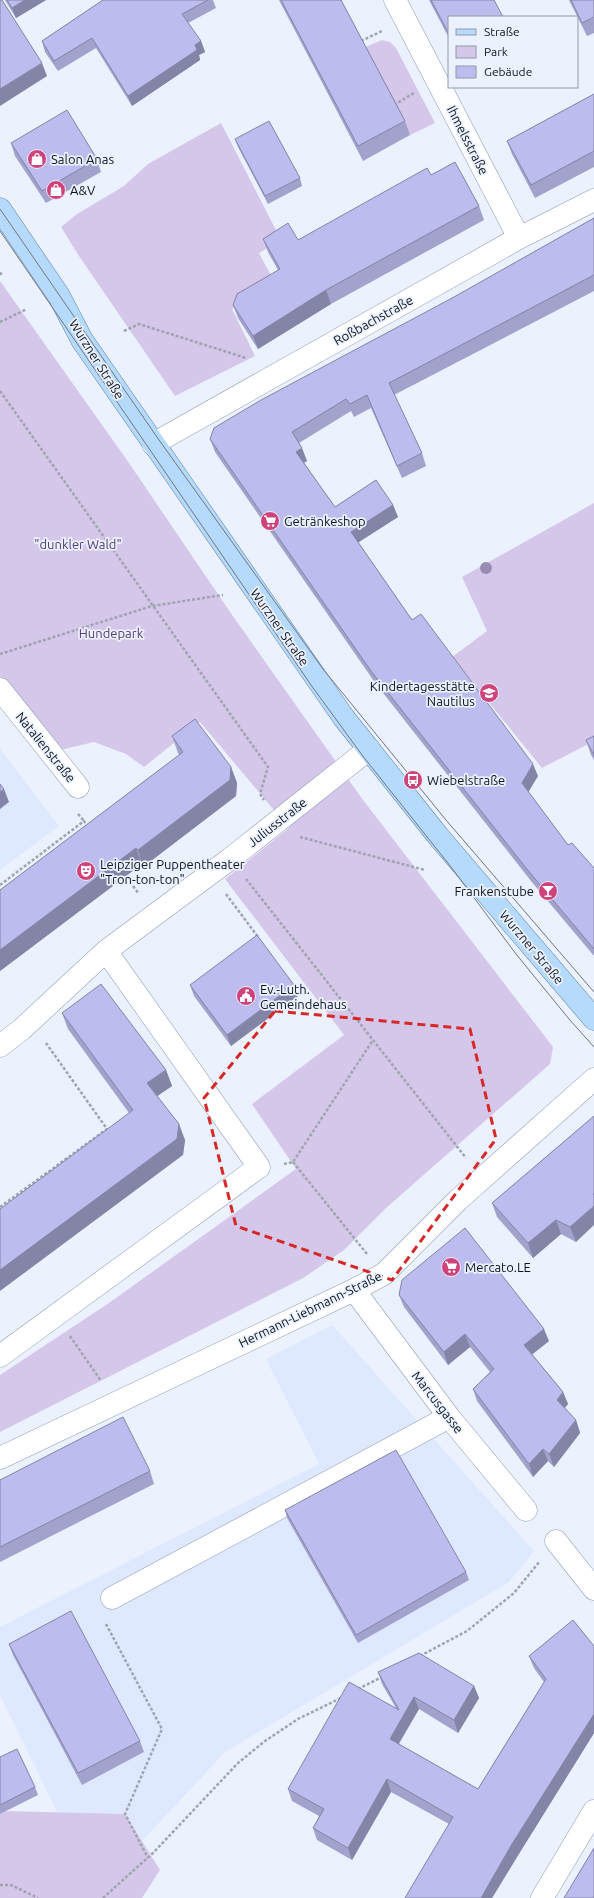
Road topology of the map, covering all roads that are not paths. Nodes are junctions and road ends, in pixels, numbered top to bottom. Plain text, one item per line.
1 (395, 0) edge
2 (594, 200) edge
3 (0, 209) edge
4 (519, 238) junction
5 (153, 444) junction
6 (0, 690) edge
7 (369, 749) junction
8 (78, 787) dead end
9 (106, 951) junction
10 (594, 1019) edge
11 (0, 1046) edge
12 (594, 1079) edge
13 (354, 1290) junction
14 (0, 1356) edge
15 (449, 1417) junction
16 (0, 1458) edge
17 (526, 1510) dead end
18 (556, 1541) road end
19 (594, 1589) edge
20 (112, 1598) road end
21 (594, 1812) edge
22 (542, 1898) edge

1 - 4 street, Ihmelsstraße
2 - 4 street, Roßbachstraße
3 - 5 main road, Wurzner Straße
4 - 5 street, Roßbachstraße
5 - 7 main road, Wurzner Straße
6 - 8 street, Natalienstraße
7 - 9 street, Juliusstraße
7 - 10 main road, Wurzner Straße
9 - 11 street, Juliusstraße
9 - 14 street
12 - 13 street, Hermann-Liebmann-Straße
13 - 15 street, Marcusgasse
13 - 16 street, Hermann-Liebmann-Straße
15 - 17 street, Marcusgasse
15 - 20 street
18 - 19 street
21 - 22 street

